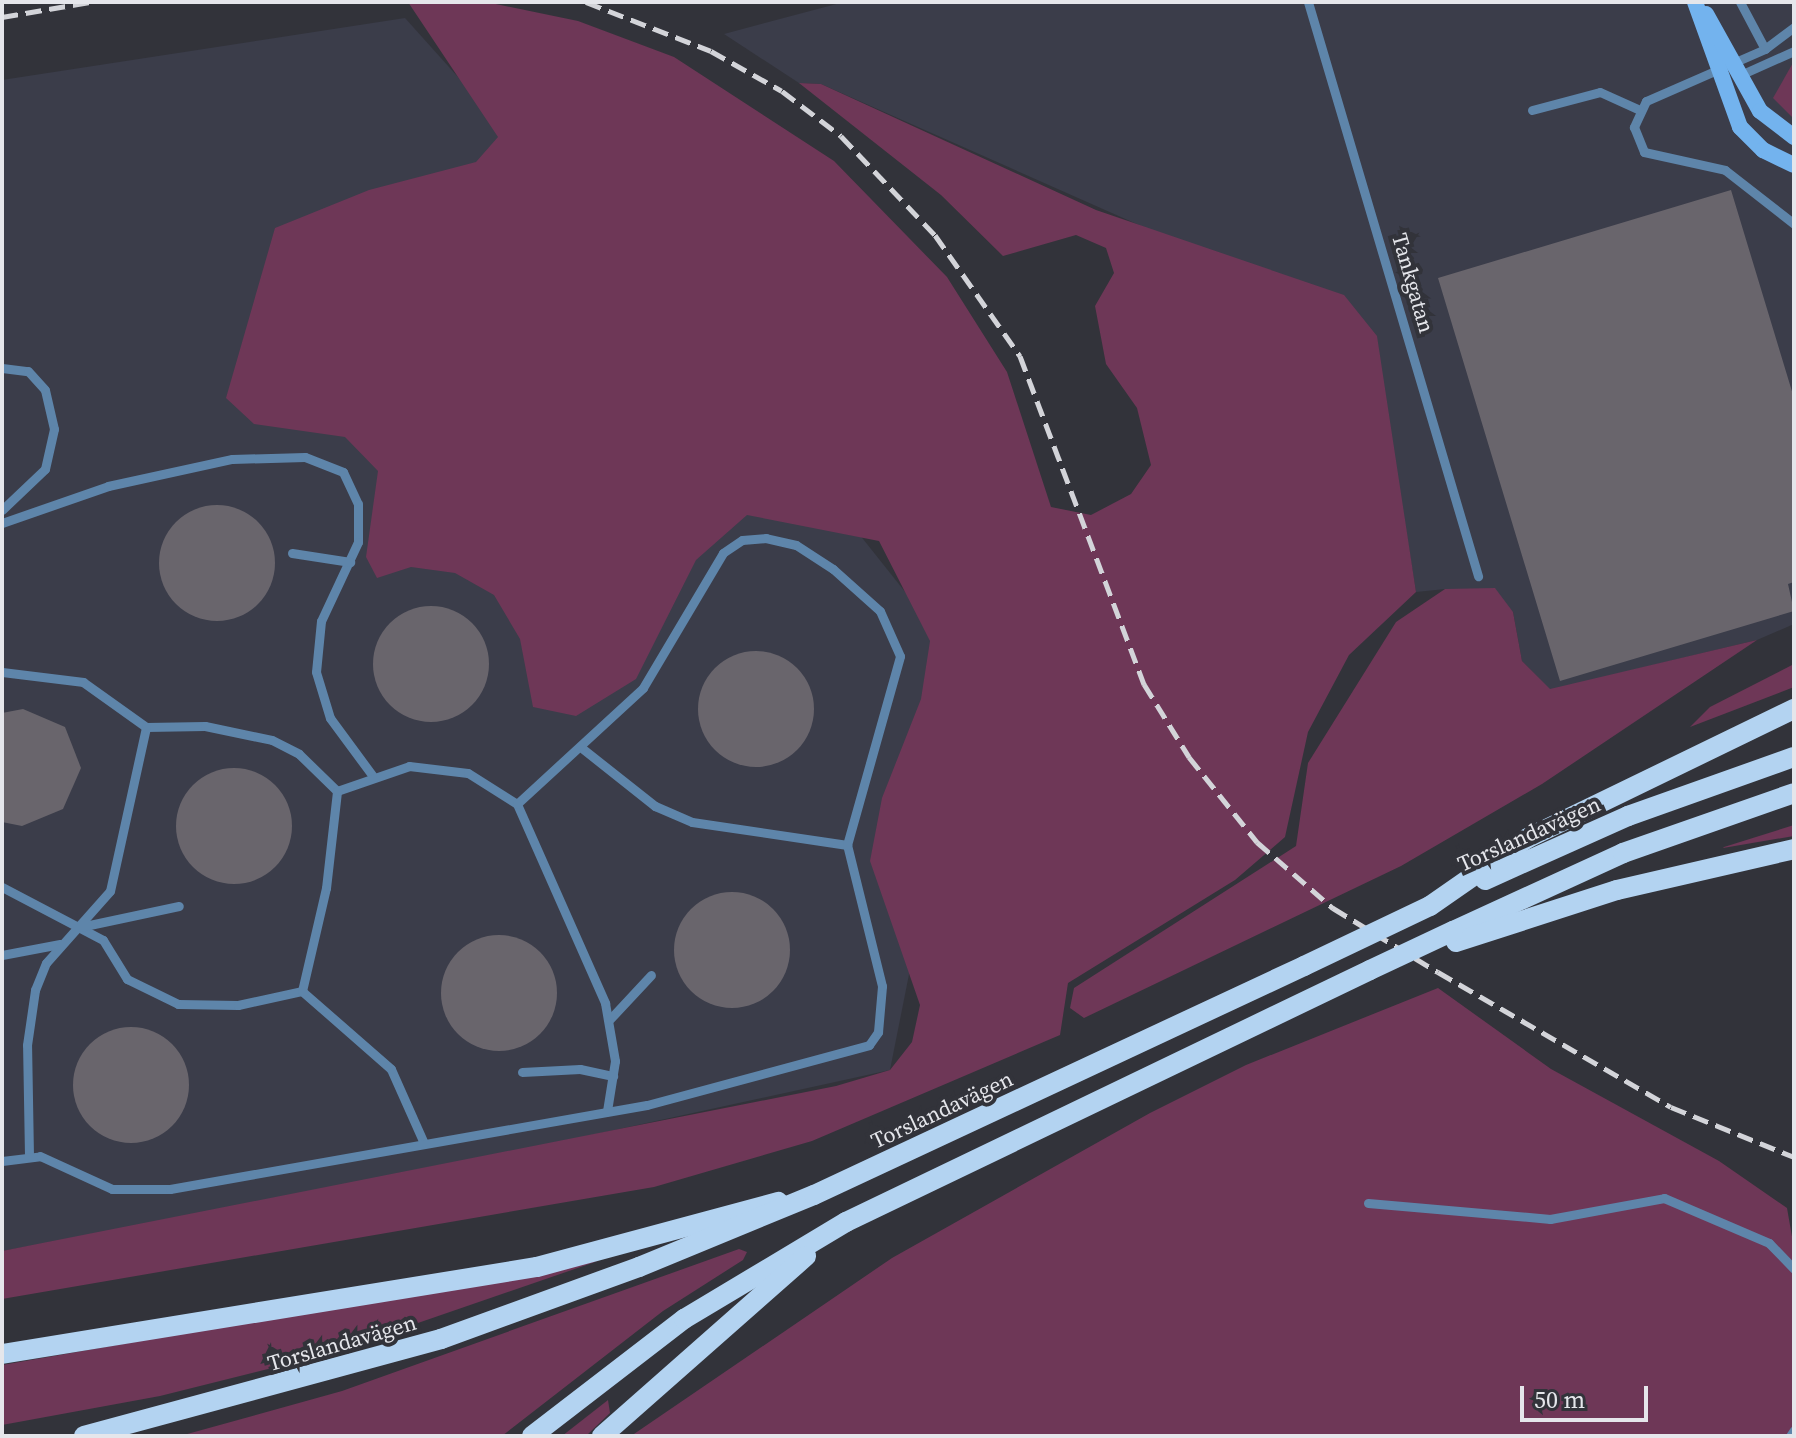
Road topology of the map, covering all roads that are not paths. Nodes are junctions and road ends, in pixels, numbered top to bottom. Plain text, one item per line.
1 (1308, 2) edge
2 (1698, 2) edge
3 (1740, 2) edge
4 (1794, 27) edge
5 (1765, 49) junction
6 (1794, 51) edge
7 (1735, 69) junction
8 (1715, 70) junction
9 (1532, 110) dead end
10 (1640, 110) junction
11 (1794, 137) edge
12 (1794, 165) edge
13 (1794, 224) edge
14 (2, 368) edge
15 (2, 510) edge
16 (2, 523) edge
17 (292, 553) dead end
18 (350, 562) junction
19 (1478, 576) dead end
20 (2, 672) edge
21 (1794, 709) edge
22 (146, 727) junction
23 (583, 749) junction
24 (1794, 757) edge
25 (372, 775) junction
26 (337, 791) junction
27 (1794, 793) edge
28 (517, 804) junction
29 (847, 845) junction
30 (1794, 849) edge
31 (2, 887) edge
32 (179, 906) dead end
33 (1430, 906) junction
34 (80, 927) junction
35 (1455, 936) junction
36 (60, 944) junction
37 (2, 955) edge
38 (651, 975) dead end
39 (302, 991) junction
40 (610, 1019) junction
41 (522, 1072) dead end
42 (613, 1076) junction
43 (607, 1111) junction
44 (423, 1141) junction
45 (29, 1156) junction
46 (2, 1161) edge
47 (814, 1195) junction
48 (1368, 1203) dead end
49 (846, 1222) junction
50 (1794, 1269) edge
51 (2, 1354) edge
52 (1794, 1430) edge
53 (84, 1436) edge
54 (532, 1436) edge
55 (602, 1436) edge
56 (1790, 1436) edge

1 - 19 lane, Tankgatan
2 - 7 street
2 - 8 street
3 - 5 lane
4 - 5 lane
5 - 7 lane
6 - 7 lane
7 - 8 lane
7 - 11 street
8 - 10 lane
8 - 12 street
9 - 10 lane
10 - 13 lane
14 - 15 lane
16 - 18 lane
17 - 18 lane
18 - 25 lane
20 - 22 lane
21 - 33 main road
22 - 26 lane
22 - 34 lane
23 - 28 lane
23 - 29 lane
23 - 29 lane
24 - 33 main road, Torslandavägen
25 - 26 lane
25 - 28 lane
26 - 39 lane
27 - 35 main road
28 - 40 lane
29 - 43 lane
30 - 35 main road
31 - 34 lane
32 - 34 lane
33 - 47 main road, Torslandavägen, bridge
34 - 36 lane
34 - 39 lane
35 - 49 main road, bridge
36 - 37 lane
36 - 45 lane
38 - 40 lane
39 - 44 lane
40 - 42 lane
41 - 42 lane
42 - 43 lane
43 - 44 lane
44 - 45 lane
45 - 46 lane
47 - 51 main road
47 - 53 main road, Torslandavägen
48 - 50 lane
49 - 54 main road
49 - 55 main road
52 - 56 lane

